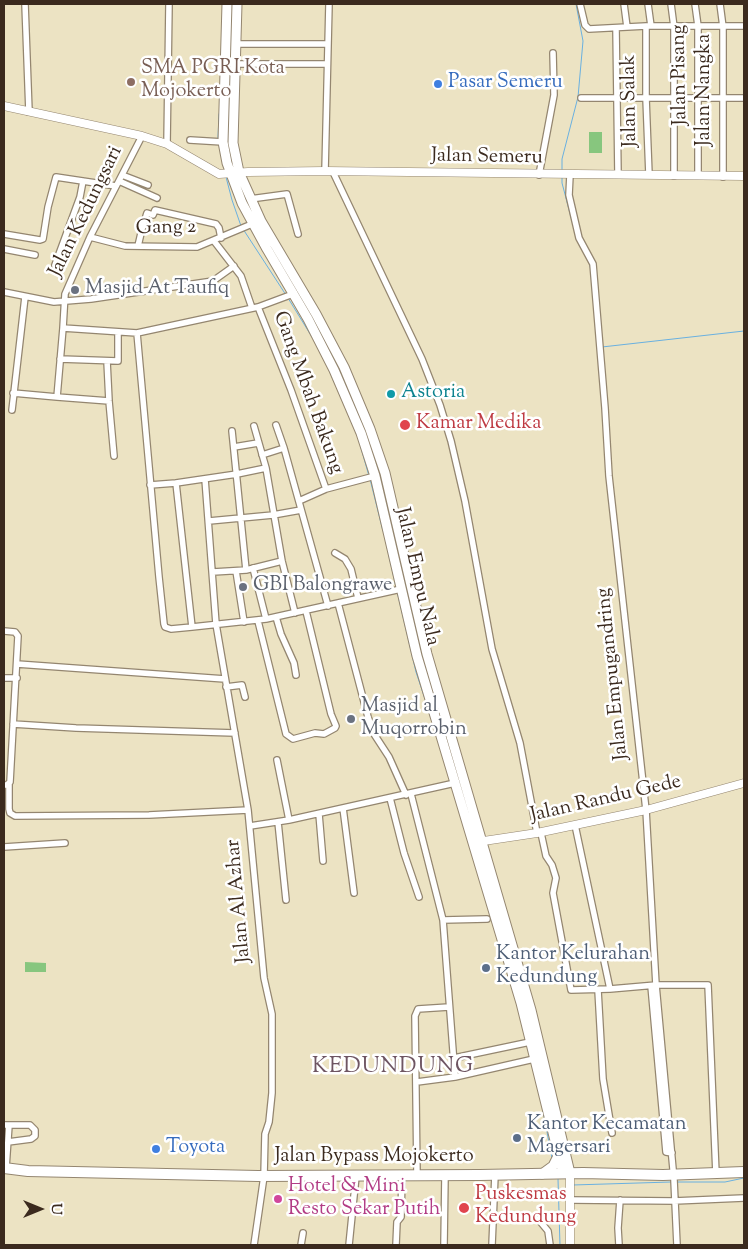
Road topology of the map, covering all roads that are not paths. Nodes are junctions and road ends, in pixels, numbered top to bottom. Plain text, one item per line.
1 (25, 4) edge
2 (169, 4) edge
3 (227, 4) edge
4 (237, 4) edge
5 (329, 4) edge
6 (580, 4) edge
7 (624, 4) edge
8 (648, 4) edge
9 (671, 4) edge
10 (695, 4) edge
11 (720, 4) edge
12 (648, 26) junction
13 (698, 26) junction
14 (722, 26) junction
15 (744, 26) edge
16 (627, 27) junction
17 (674, 27) junction
18 (616, 28) junction
19 (236, 44) junction
20 (328, 44) junction
21 (553, 53) dead end
22 (236, 64) junction
23 (327, 64) junction
24 (581, 98) dead end
25 (616, 98) junction
26 (646, 98) junction
27 (675, 98) junction
28 (698, 98) junction
29 (723, 98) junction
30 (744, 98) edge
31 (4, 106) edge
32 (29, 112) junction
33 (142, 136) junction
34 (190, 140) dead end
35 (223, 142) junction
36 (168, 144) junction
37 (325, 172) junction
38 (333, 172) junction
39 (230, 173) junction
40 (122, 175) junction
41 (539, 175) junction
42 (566, 175) junction
43 (618, 175) junction
44 (649, 175) junction
45 (674, 176) junction
46 (698, 176) junction
47 (744, 176) edge
48 (723, 177) junction
49 (83, 181) junction
50 (118, 183) junction
51 (148, 185) dead end
52 (157, 198) dead end
53 (250, 199) junction
54 (245, 227) junction
55 (4, 234) edge
56 (298, 234) dead end
57 (90, 237) junction
58 (218, 239) junction
59 (138, 246) junction
60 (4, 249) edge
61 (35, 255) dead end
62 (55, 265) dead end
63 (234, 266) junction
64 (4, 292) edge
65 (289, 296) junction
66 (25, 297) junction
67 (64, 300) junction
68 (255, 308) junction
69 (312, 316) junction
70 (63, 328) junction
71 (118, 332) junction
72 (137, 333) junction
73 (60, 359) junction
74 (107, 361) junction
75 (12, 393) junction
76 (58, 397) junction
77 (109, 401) junction
78 (12, 410) dead end
79 (276, 424) dead end
80 (254, 426) dead end
81 (232, 431) dead end
82 (258, 443) junction
83 (234, 447) junction
84 (284, 448) junction
85 (262, 455) junction
86 (114, 456) dead end
87 (266, 468) junction
88 (238, 474) junction
89 (372, 477) junction
90 (205, 479) junction
91 (176, 483) junction
92 (150, 486) junction
93 (326, 489) junction
94 (299, 501) junction
95 (302, 510) junction
96 (273, 515) junction
97 (242, 518) junction
98 (209, 521) junction
99 (335, 553) dead end
100 (282, 560) junction
101 (253, 568) junction
102 (246, 570) junction
103 (236, 571) junction
104 (213, 572) junction
105 (398, 590) junction
106 (358, 598) junction
107 (338, 603) junction
108 (328, 606) junction
109 (306, 611) junction
110 (295, 613) junction
111 (276, 617) junction
112 (266, 619) junction
113 (258, 620) junction
114 (244, 622) junction
115 (216, 624) junction
116 (192, 627) junction
117 (4, 631) edge
118 (17, 664) junction
119 (296, 675) dead end
120 (4, 678) edge
121 (17, 678) junction
122 (225, 679) junction
123 (226, 687) junction
124 (245, 697) dead end
125 (13, 724) junction
126 (235, 733) junction
127 (4, 747) edge
128 (12, 747) junction
129 (278, 760) dead end
130 (744, 783) edge
131 (6, 784) edge
132 (453, 784) junction
133 (408, 795) junction
134 (390, 798) junction
135 (343, 808) junction
136 (248, 810) junction
137 (643, 811) junction
138 (319, 814) junction
139 (288, 820) junction
140 (278, 822) junction
141 (575, 825) junction
142 (250, 826) junction
143 (539, 833) junction
144 (482, 842) junction
145 (65, 843) dead end
146 (473, 843) junction
147 (4, 847) edge
148 (323, 861) dead end
149 (354, 893) dead end
150 (419, 897) dead end
151 (286, 900) dead end
152 (487, 919) dead end
153 (442, 920) junction
154 (654, 986) junction
155 (610, 989) junction
156 (598, 990) junction
157 (525, 1002) junction
158 (449, 1007) junction
159 (528, 1016) junction
160 (527, 1043) junction
161 (454, 1058) junction
162 (532, 1059) junction
163 (455, 1077) junction
164 (417, 1082) junction
165 (6, 1124) edge
166 (612, 1133) dead end
167 (8, 1142) junction
168 (5, 1168) edge
169 (744, 1172) edge
170 (562, 1173) junction
171 (716, 1174) junction
172 (417, 1175) junction
173 (445, 1175) junction
174 (495, 1175) junction
175 (264, 1176) junction
176 (356, 1176) junction
177 (402, 1176) junction
178 (674, 1180) junction
179 (744, 1198) edge
180 (571, 1200) junction
181 (620, 1200) junction
182 (674, 1200) junction
183 (493, 1217) junction
184 (303, 1233) dead end
185 (254, 1245) edge
186 (302, 1245) edge
187 (349, 1245) edge
188 (396, 1245) edge
189 (444, 1245) edge
190 (492, 1245) edge
191 (550, 1245) edge
192 (570, 1245) edge
193 (619, 1245) edge
194 (677, 1245) edge

1 - 32 street
2 - 36 street
3 - 35 main road, Jalan Empu Nala
4 - 19 main road, Jalan Empu Nala
5 - 20 street
6 - 18 street
7 - 16 street
8 - 12 street, Jalan Salak
9 - 17 street
10 - 13 street, Jalan Pisang
11 - 14 street, Jalan Nangka
12 - 16 street
12 - 17 street
12 - 26 street, Jalan Salak
13 - 14 street
13 - 17 street
13 - 28 street, Jalan Pisang
14 - 15 street
14 - 29 street, Jalan Nangka
16 - 18 street
17 - 27 street
18 - 25 street
19 - 20 street
19 - 22 main road, Jalan Empu Nala
20 - 23 street
21 - 41 street
22 - 23 street
22 - 39 main road, Jalan Empu Nala
23 - 37 street
24 - 25 street
25 - 26 street
25 - 43 street
26 - 27 street
26 - 44 street, Jalan Salak
27 - 28 street
27 - 45 street
28 - 29 street
28 - 46 street, Jalan Pisang
29 - 30 street
29 - 48 street, Jalan Nangka
31 - 32 street
32 - 33 street
33 - 36 street
33 - 40 street, Jalan Kedungsari
34 - 35 street
35 - 39 main road, Jalan Empu Nala
36 - 39 street
37 - 38 street, Jalan Semeru
37 - 39 street, Jalan Semeru
38 - 41 street, Jalan Semeru
38 - 143 street
39 - 53 main road, Jalan Empu Nala
39 - 54 main road, Jalan Empu Nala
40 - 50 street, Jalan Kedungsari
40 - 51 street
41 - 42 street, Jalan Semeru
42 - 43 street, Jalan Semeru
42 - 137 street, Jalan Empugandring
43 - 44 street, Jalan Semeru
44 - 45 street, Jalan Semeru
45 - 46 street, Jalan Semeru
46 - 48 street, Jalan Semeru
47 - 48 street, Jalan Semeru
49 - 50 street
49 - 55 street
49 - 62 street
50 - 52 street
50 - 57 street, Jalan Kedungsari
53 - 56 street
53 - 69 main road, Jalan Empu Nala
54 - 58 street, Gang 2
54 - 65 main road, Jalan Empu Nala
57 - 59 street, Gang 2
57 - 67 street, Jalan Kedungsari
58 - 59 street, Gang 2
58 - 59 street, Gang Mbah Bakung
58 - 63 street, Gang Mbah Bakung
60 - 61 street
63 - 67 street
63 - 68 street, Gang Mbah Bakung
64 - 66 street, Jalan Kedungsari
65 - 68 street
65 - 69 main road, Jalan Empu Nala
66 - 67 street, Jalan Kedungsari
66 - 75 street
67 - 70 street
68 - 72 street
68 - 93 street, Gang Mbah Bakung
69 - 89 main road, Jalan Empu Nala
69 - 144 main road, Jalan Empu Nala
70 - 71 street
70 - 73 street
71 - 72 street
71 - 74 street
72 - 92 street
73 - 74 street
73 - 76 street
74 - 77 street
75 - 76 street
75 - 78 street
76 - 77 street
77 - 86 street
79 - 84 street
80 - 82 street
81 - 83 street
82 - 83 street
82 - 85 street
83 - 88 street
84 - 85 street
84 - 94 street
85 - 87 street
87 - 88 street
87 - 96 street
88 - 90 street
88 - 97 street
89 - 93 street
89 - 105 main road, Jalan Empu Nala
90 - 91 street
90 - 98 street, Jalan Al Azhar
91 - 92 street
91 - 116 street
92 - 116 street
93 - 94 street
94 - 95 street
95 - 96 street
95 - 108 street
96 - 97 street
96 - 100 street
97 - 98 street
97 - 102 street
98 - 104 street, Jalan Al Azhar
99 - 106 street
100 - 101 street
100 - 110 street
101 - 102 street
101 - 112 street
102 - 103 street
103 - 104 street
103 - 114 street
104 - 115 street, Jalan Al Azhar
105 - 106 street
105 - 132 main road, Jalan Empu Nala
106 - 107 street
107 - 108 street
107 - 133 street
108 - 109 street
109 - 110 street
109 - 113 street
110 - 111 street
111 - 112 street
111 - 119 street
112 - 113 street
113 - 114 street
114 - 115 street
115 - 116 street
115 - 122 street, Jalan Al Azhar
117 - 118 street
118 - 121 street
118 - 122 street
120 - 121 street
121 - 125 street
122 - 123 street, Jalan Al Azhar
123 - 124 street
123 - 126 street, Jalan Al Azhar
125 - 126 street
125 - 128 street
126 - 136 street, Jalan Al Azhar
127 - 128 street
128 - 131 street
129 - 139 street
130 - 137 street, Jalan Randu Gede
131 - 136 street
132 - 133 street
132 - 146 main road, Jalan Empu Nala
133 - 134 street
133 - 153 street
134 - 135 street
134 - 150 street
135 - 138 street
135 - 149 street
136 - 142 street, Jalan Al Azhar
137 - 141 street, Jalan Randu Gede
137 - 154 street, Jalan Empugandring
138 - 139 street
138 - 148 street
139 - 140 street
140 - 142 street
140 - 151 street
141 - 143 street, Jalan Randu Gede
141 - 155 street
142 - 175 street, Jalan Al Azhar
143 - 144 street, Jalan Randu Gede
143 - 156 street
144 - 146 street, Jalan Randu Gede
144 - 157 main road, Jalan Empu Nala
145 - 147 street
146 - 157 main road, Jalan Empu Nala
152 - 153 street
153 - 158 street
154 - 155 street
154 - 171 street
154 - 178 street, Jalan Empugandring
155 - 156 street
156 - 166 street
157 - 159 main road, Jalan Empu Nala
158 - 161 street
158 - 164 street
159 - 160 main road, Jalan Empu Nala
159 - 170 main road, Jalan Empu Nala
160 - 161 street
160 - 162 main road, Jalan Empu Nala
161 - 163 street
162 - 163 street
162 - 170 main road, Jalan Empu Nala
163 - 164 street
164 - 172 street
165 - 167 street
165 - 167 street
167 - 168 street
168 - 175 highway, Jalan Bypass Mojokerto
169 - 171 highway, Jalan Bypass Mojokerto
170 - 174 highway, Jalan Bypass Mojokerto
170 - 178 highway, Jalan Bypass Mojokerto
170 - 180 street
171 - 178 highway, Jalan Bypass Mojokerto
172 - 173 highway, Jalan Bypass Mojokerto
172 - 177 highway, Jalan Bypass Mojokerto
173 - 174 highway, Jalan Bypass Mojokerto
173 - 189 street
174 - 183 street
175 - 176 highway, Jalan Bypass Mojokerto
175 - 185 street, Jalan Al Azhar
176 - 177 highway, Jalan Bypass Mojokerto
176 - 187 street
177 - 188 street
178 - 182 street
179 - 182 street
180 - 181 street
180 - 192 street
181 - 182 street
181 - 193 street
182 - 194 street
183 - 190 street
183 - 191 street
184 - 186 street

